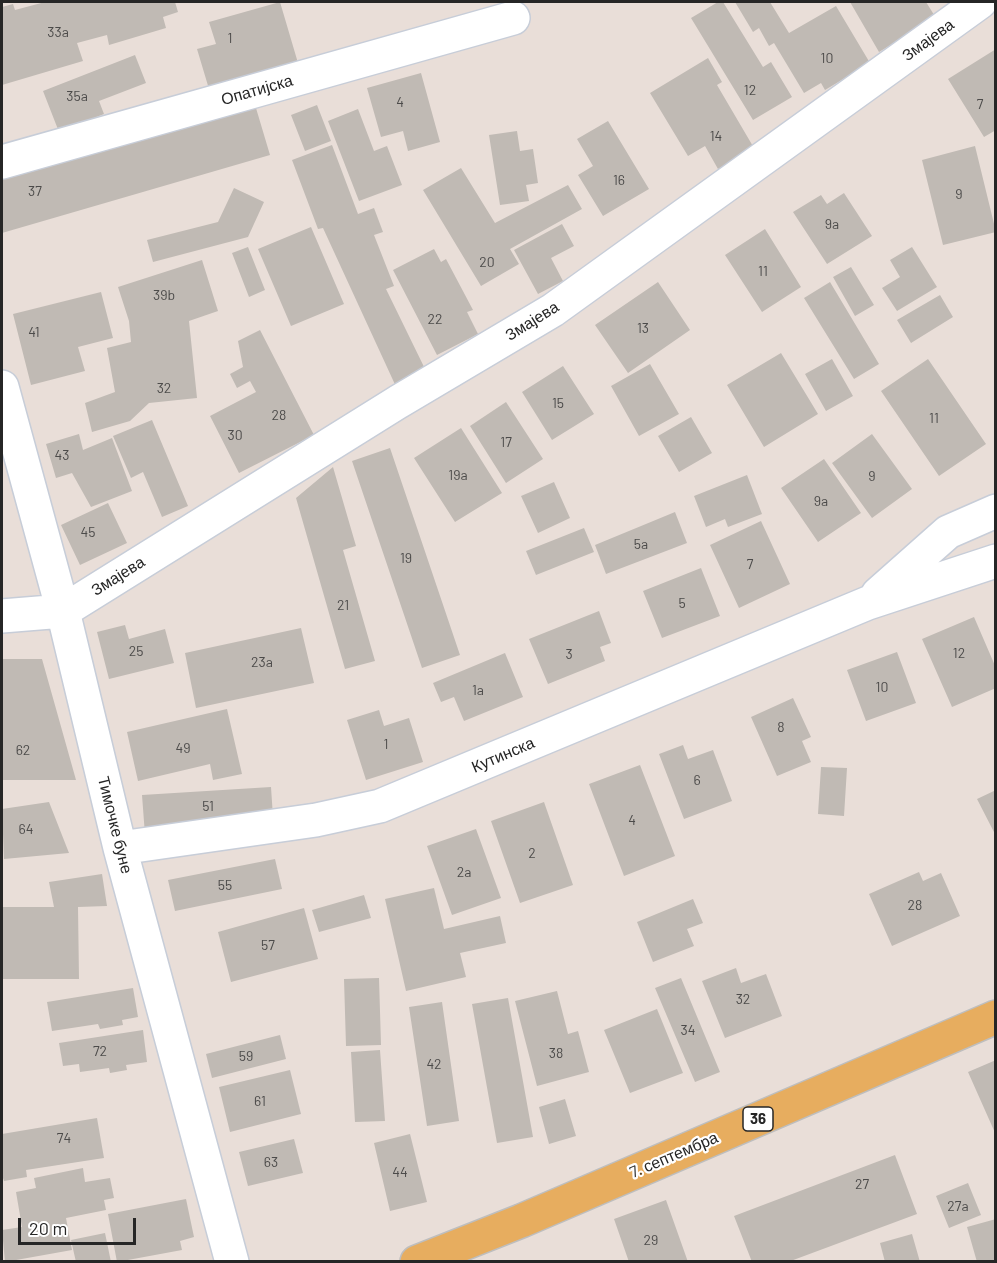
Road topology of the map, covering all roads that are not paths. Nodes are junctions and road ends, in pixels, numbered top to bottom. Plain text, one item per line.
1 (980, 2) edge
2 (513, 18) dead end
3 (2, 162) edge
4 (2, 387) edge
5 (996, 511) edge
6 (996, 561) edge
7 (868, 603) junction
8 (63, 611) junction
9 (2, 616) edge
10 (120, 848) junction
11 (996, 1017) edge
12 (232, 1262) edge
13 (417, 1262) edge

1 - 8 street, Змајева
2 - 3 street, Опатијска
4 - 8 street, Тимочке буне
5 - 7 street, Кутинска
6 - 7 street, Кутинска
7 - 10 street, Кутинска
8 - 9 street
8 - 10 street, Тимочке буне
10 - 12 street, Тимочке буне
11 - 13 main road, 7. септембра / 36

